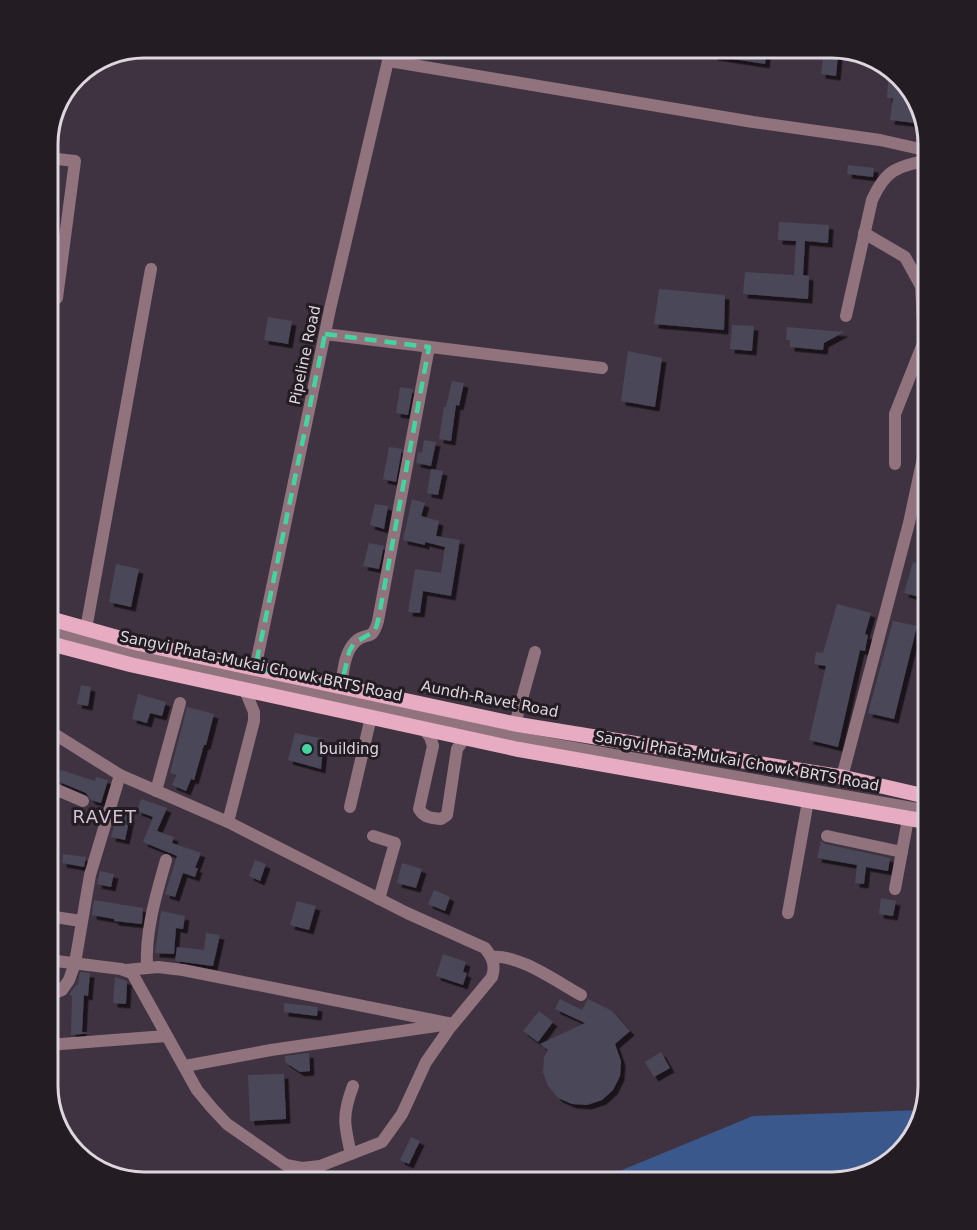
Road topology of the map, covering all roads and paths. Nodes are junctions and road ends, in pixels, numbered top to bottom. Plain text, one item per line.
1 (389, 58) edge
2 (413, 58) edge
3 (918, 149) edge
4 (59, 159) edge
5 (918, 163) edge
6 (864, 233) junction
7 (151, 269) dead end
8 (918, 281) edge
9 (59, 283) edge
10 (846, 316) dead end
11 (325, 334) junction
12 (429, 347) junction
13 (918, 356) edge
14 (602, 368) dead end
15 (895, 464) dead end
16 (918, 484) edge
17 (59, 621) edge
18 (86, 629) junction
19 (59, 633) edge
20 (59, 645) edge
21 (535, 652) dead end
22 (255, 669) junction
23 (341, 687) junction
24 (245, 690) junction
25 (180, 703) dead end
26 (371, 717) junction
27 (515, 724) junction
28 (423, 728) junction
29 (59, 737) edge
30 (465, 738) junction
31 (120, 775) junction
32 (842, 777) junction
33 (59, 791) edge
34 (156, 791) junction
35 (918, 794) edge
36 (83, 801) dead end
37 (808, 801) junction
38 (350, 807) dead end
39 (918, 808) edge
40 (908, 819) junction
41 (918, 820) edge
42 (228, 822) junction
43 (373, 836) dead end
44 (827, 836) dead end
45 (902, 852) junction
46 (166, 860) dead end
47 (895, 889) dead end
48 (379, 899) junction
49 (788, 914) dead end
50 (59, 918) edge
51 (81, 921) junction
52 (492, 957) junction
53 (59, 961) edge
54 (75, 963) junction
55 (147, 968) junction
56 (126, 970) junction
57 (59, 990) edge
58 (581, 995) dead end
59 (453, 1024) junction
60 (166, 1036) junction
61 (59, 1044) edge
62 (185, 1066) junction
63 (353, 1086) dead end
64 (351, 1154) junction
65 (302, 1168) junction
66 (308, 1172) edge

1 - 11 street, Pipeline Road
2 - 3 street
4 - 9 street
5 - 6 street
6 - 8 street
6 - 10 street
7 - 18 street
11 - 12 street
11 - 22 street, Pipeline Road
12 - 14 street
12 - 23 street
13 - 15 street
16 - 32 street
17 - 18 main road, Aundh-Ravet Road
18 - 22 main road, Aundh-Ravet Road
19 - 39 street, Sangvi Phata-Mukai Chowk BRTS Road
20 - 24 main road
21 - 27 street
22 - 23 main road, Aundh-Ravet Road
23 - 27 main road, Aundh-Ravet Road
24 - 26 main road
24 - 42 street
25 - 34 street
26 - 28 main road
26 - 38 street
27 - 32 main road, Aundh-Ravet Road
28 - 30 main road
28 - 30 street
29 - 31 street
30 - 37 main road
31 - 34 street
31 - 51 street
32 - 35 main road, Aundh-Ravet Road
33 - 36 street
34 - 42 street
37 - 40 main road
37 - 49 street
40 - 41 main road
40 - 45 street
42 - 48 street
43 - 48 street
44 - 45 street
45 - 47 street
46 - 55 street
48 - 52 street
50 - 51 street
51 - 54 street
52 - 58 street
52 - 59 street
53 - 54 street
54 - 56 street
54 - 57 street
55 - 56 street
55 - 59 street
56 - 60 street
59 - 62 street
59 - 64 street
60 - 61 street
60 - 62 street
62 - 65 street
63 - 64 street
64 - 65 street
65 - 66 street

